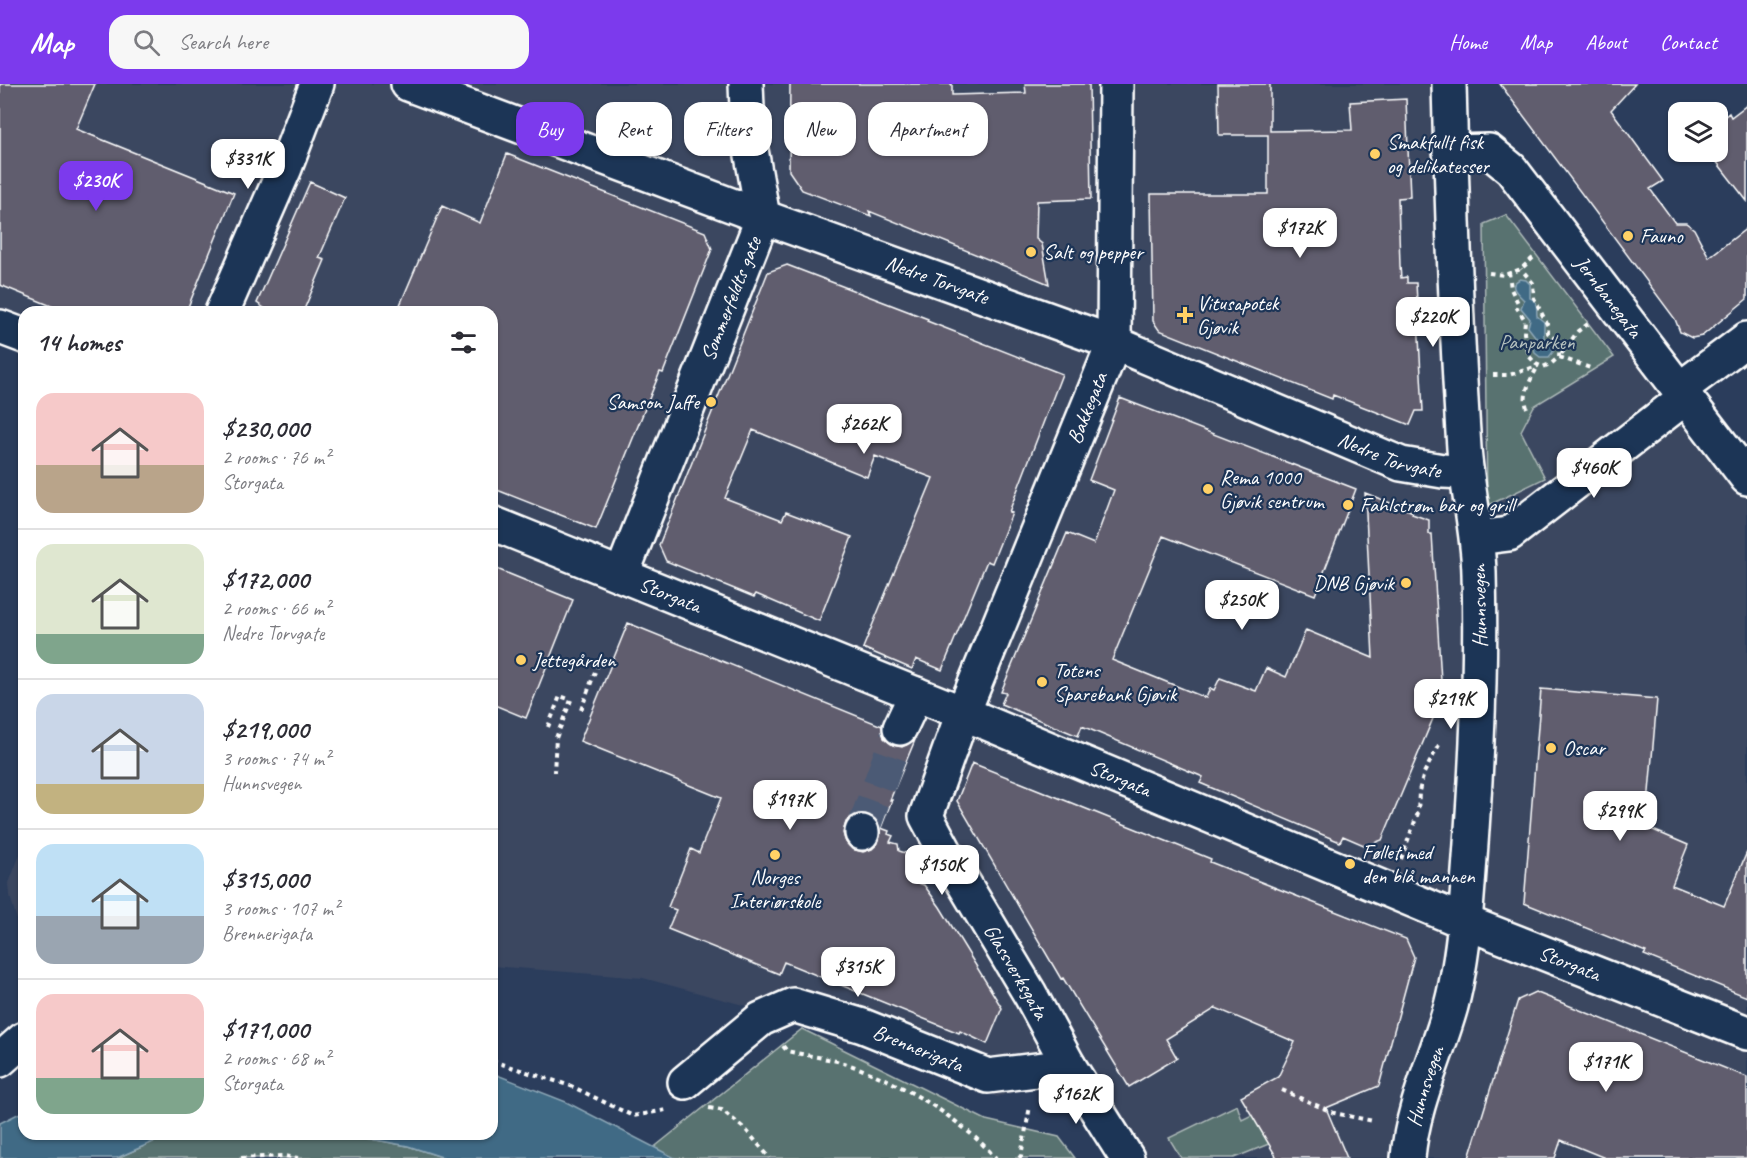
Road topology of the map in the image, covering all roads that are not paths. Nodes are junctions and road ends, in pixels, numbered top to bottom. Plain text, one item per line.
1 (316, 84) edge
2 (408, 84) edge
3 (746, 84) edge
4 (1116, 84) edge
5 (1449, 84) edge
6 (747, 102) edge
7 (1450, 152) junction
8 (752, 156) edge
9 (763, 217) junction
10 (225, 306) edge
11 (0, 327) edge
12 (18, 334) edge
13 (1747, 339) edge
14 (1114, 343) junction
15 (1683, 393) junction
16 (1466, 472) junction
17 (1747, 478) edge
18 (498, 525) edge
19 (1477, 538) junction
20 (622, 574) junction
21 (916, 694) junction
22 (963, 713) junction
23 (900, 728) tunnel mouth
24 (1465, 922) junction
25 (1747, 1033) edge
26 (18, 1045) edge
27 (0, 1060) edge
28 (1069, 1066) junction
29 (693, 1095) road end
30 (1127, 1158) edge
31 (1408, 1158) edge

1 - 10 street
2 - 9 street, Nedre Torvgate
3 - 6 street, Sommerfeldts gate
4 - 14 street, Bakkegata
5 - 7 street, Hunnsvegen
7 - 15 street, Jernbanegata
7 - 16 street, Hunnsvegen
8 - 9 street, Sommerfeldts gate
9 - 14 street, Nedre Torvgate
9 - 20 street, Sommerfeldts gate
11 - 12 street
13 - 15 street
14 - 16 street, Nedre Torvgate
14 - 22 street, Bakkegata
15 - 17 street, Jernbanegata
15 - 19 street
16 - 19 street, Hunnsvegen
18 - 20 street, Storgata
19 - 24 street, Hunnsvegen
20 - 21 street, Storgata
21 - 22 street, Storgata
21 - 23 street
22 - 24 street, Storgata
22 - 28 street, Glassverksgata
24 - 25 street, Storgata
24 - 31 street, Hunnsvegen
26 - 27 street
28 - 29 street, Brennerigata
28 - 30 street, Glassverksgata

